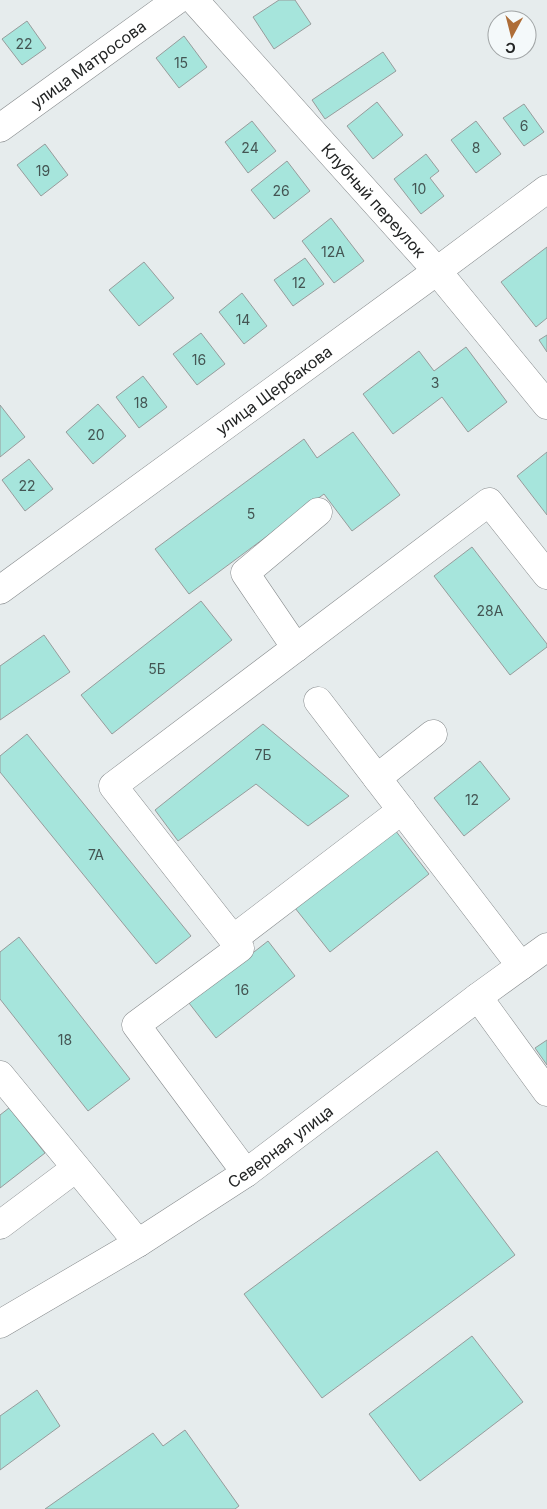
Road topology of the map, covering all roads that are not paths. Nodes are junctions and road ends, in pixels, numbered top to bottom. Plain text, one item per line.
1 (177, 0) edge
2 (194, 0) edge
3 (0, 128) edge
4 (547, 189) edge
5 (437, 271) junction
6 (547, 405) edge
7 (318, 512) dead end
8 (547, 575) edge
9 (0, 590) edge
10 (296, 648) junction
11 (318, 700) dead end
12 (433, 734) dead end
13 (377, 778) junction
14 (402, 810) junction
15 (233, 940) junction
16 (547, 947) edge
17 (521, 966) junction
18 (478, 997) junction
19 (0, 1075) edge
20 (547, 1092) edge
21 (76, 1168) junction
22 (246, 1173) junction
23 (0, 1225) edge
24 (138, 1243) junction
25 (0, 1324) edge

1 - 3 street, улица Матросова
2 - 5 street, Клубный переулок
4 - 5 street, улица Щербакова
5 - 6 street, Клубный переулок
5 - 9 street, улица Щербакова
7 - 10 street
8 - 10 street
10 - 15 street
11 - 13 street
12 - 13 street
13 - 14 street
14 - 15 street
14 - 17 street
15 - 22 street
16 - 17 street, Северная улица
17 - 18 street, Северная улица
18 - 20 street
18 - 22 street, Северная улица
19 - 21 street
21 - 23 street
21 - 24 street
22 - 24 street, Северная улица
24 - 25 street, Северная улица

